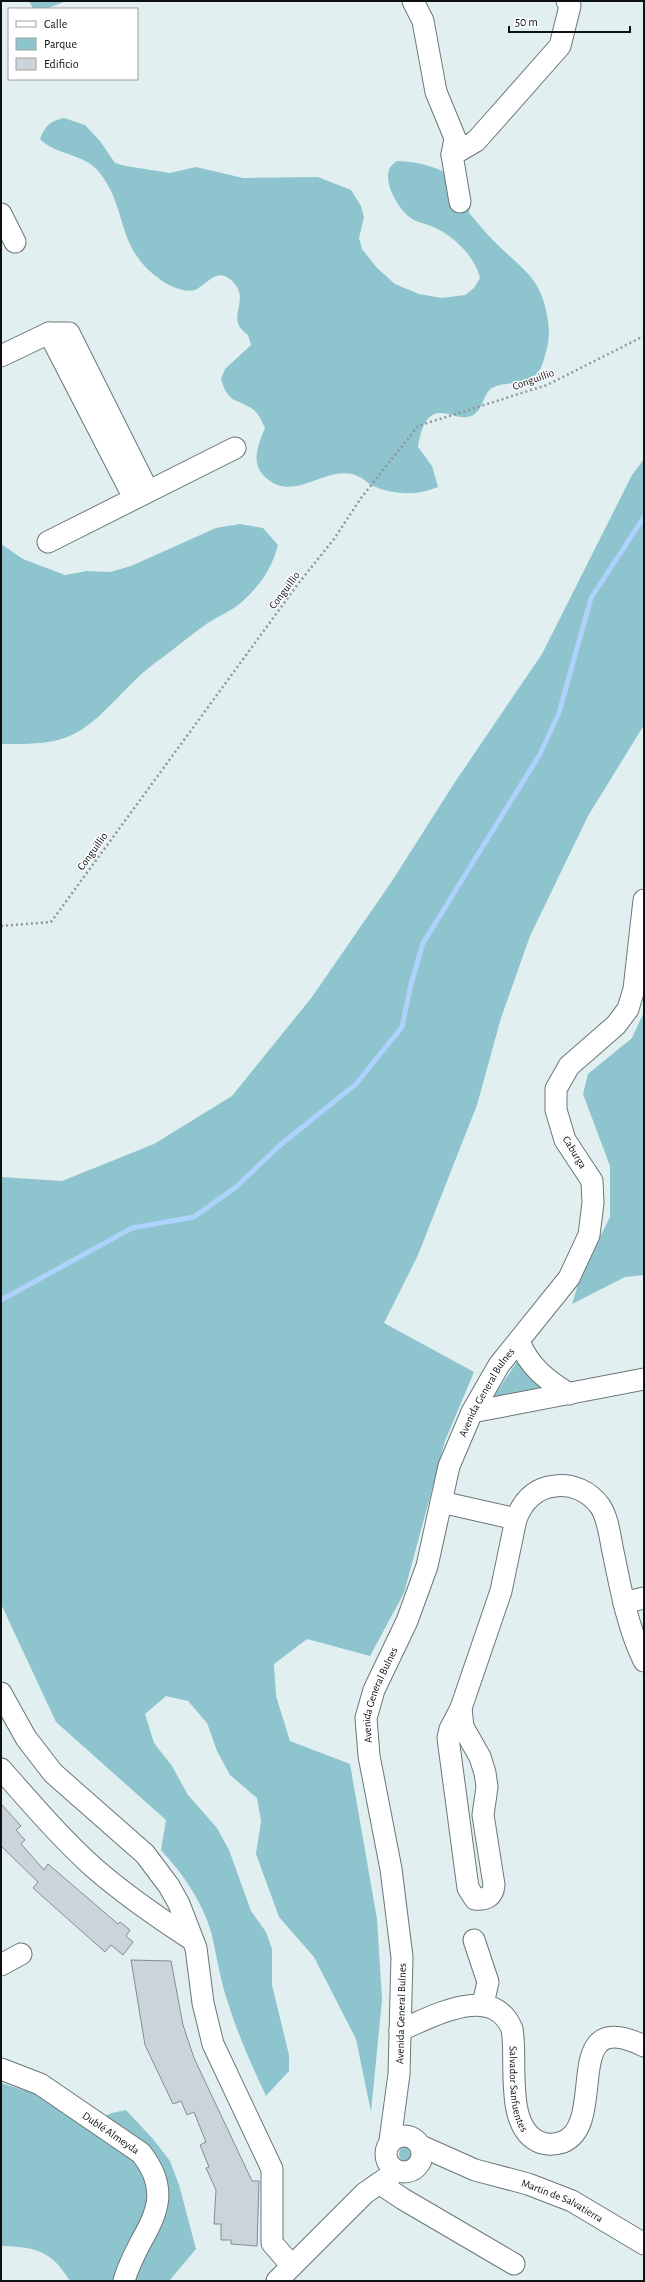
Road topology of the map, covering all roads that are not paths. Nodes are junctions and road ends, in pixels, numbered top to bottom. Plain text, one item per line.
1 (413, 1) edge
2 (567, 1) edge
3 (452, 155) junction
4 (460, 202) dead end
5 (1, 214) edge
6 (15, 242) dead end
7 (1, 356) edge
8 (235, 448) dead end
9 (141, 494) junction
10 (48, 542) dead end
11 (644, 900) edge
12 (519, 1341) junction
13 (644, 1380) edge
14 (569, 1394) junction
15 (472, 1412) junction
16 (441, 1502) junction
17 (516, 1519) junction
18 (644, 1598) edge
19 (624, 1603) junction
20 (644, 1661) edge
21 (1, 1693) edge
22 (461, 1708) junction
23 (1, 1769) edge
24 (191, 1939) junction
25 (474, 1940) dead end
26 (21, 1954) dead end
27 (1, 1965) edge
28 (483, 2004) junction
29 (400, 2030) junction
30 (644, 2046) edge
31 (1, 2069) edge
32 (399, 2074) junction
33 (417, 2142) junction
34 (397, 2159) junction
35 (475, 2170) junction
36 (372, 2188) junction
37 (644, 2244) edge
38 (514, 2264) dead end
39 (284, 2276) edge
40 (124, 2281) edge

1 - 3 street
2 - 3 street
3 - 4 street
5 - 6 street
7 - 9 street
8 - 9 street
9 - 10 street
11 - 12 street, Caburga
12 - 14 street
12 - 15 street, Avenida General Bulnes
13 - 14 street
14 - 15 street
15 - 16 street, Avenida General Bulnes
16 - 17 street
16 - 29 street, Avenida General Bulnes
17 - 19 street
17 - 22 street
18 - 19 street
19 - 20 street
21 - 24 street
22 - 22 street
23 - 24 street
24 - 39 street
25 - 28 street
26 - 27 street
28 - 29 street
28 - 30 street, Salvador Sanfuentes
29 - 32 street, Avenida General Bulnes
31 - 40 street, Dublé Almeyda
32 - 33 street, Avenida General Bulnes
32 - 34 street, Avenida General Bulnes
33 - 34 street
33 - 34 street
33 - 35 street, Martín de Salvatierra
34 - 35 street, Martín de Salvatierra
34 - 36 street, Avenida General Bulnes
35 - 37 street, Martín de Salvatierra
36 - 38 street
36 - 39 street, Avenida General Bulnes

